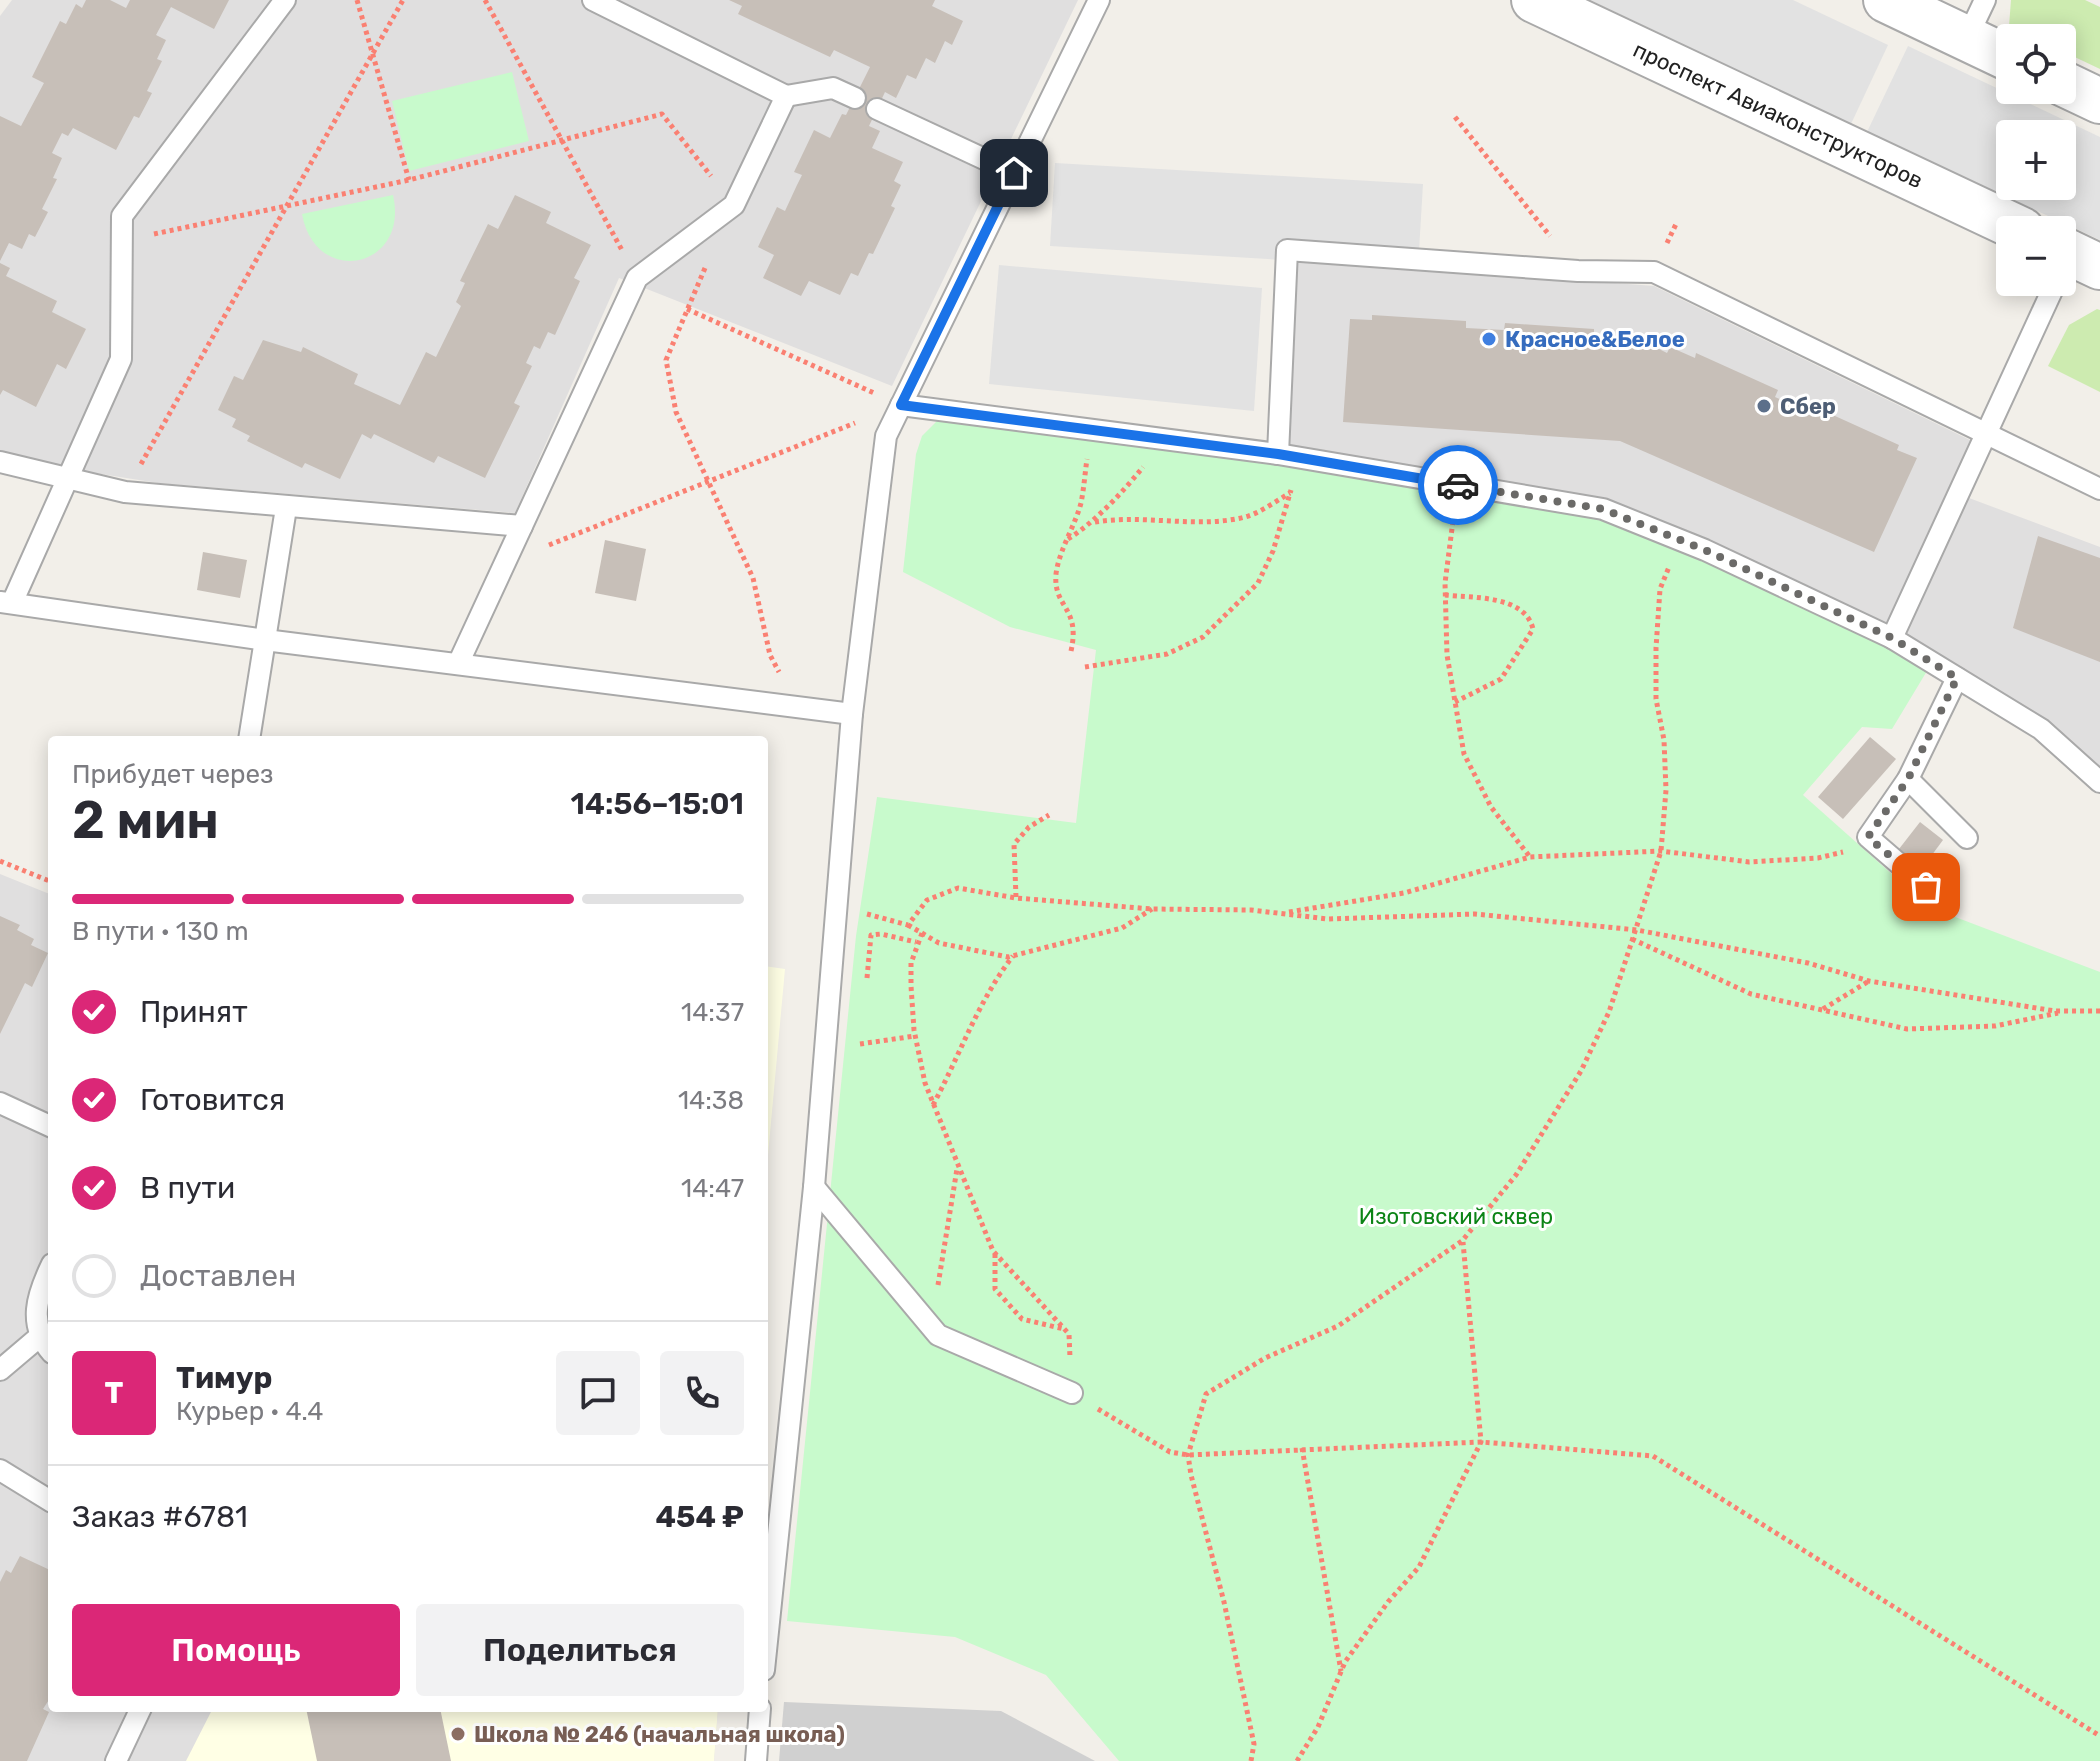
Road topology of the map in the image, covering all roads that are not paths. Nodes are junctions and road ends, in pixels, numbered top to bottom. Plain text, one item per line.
1 (285, 0) edge
2 (593, 0) edge
3 (1099, 0) edge
4 (1534, 0) edge
5 (1886, 0) edge
6 (1976, 19) edge
7 (1996, 43) edge
8 (2076, 90) edge
9 (786, 96) junction
10 (855, 98) dead end
11 (2100, 101) edge
12 (877, 109) dead end
13 (1014, 173) junction
14 (1996, 218) edge
15 (2054, 296) edge
16 (901, 405) junction
17 (1986, 434) junction
18 (1278, 454) junction
19 (0, 462) edge
20 (67, 479) junction
21 (2100, 489) edge
22 (286, 508) junction
23 (522, 526) junction
24 (6, 602) edge
25 (1892, 638) junction
26 (265, 640) junction
27 (458, 664) junction
28 (1957, 678) junction
29 (852, 714) junction
30 (250, 736) edge
31 (1908, 779) junction
32 (2100, 782) edge
33 (1967, 838) dead end
34 (1926, 887) dead end
35 (0, 1103) edge
36 (48, 1125) edge
37 (814, 1187) junction
38 (48, 1272) edge
39 (45, 1345) edge
40 (0, 1370) edge
41 (1072, 1393) road end
42 (0, 1470) edge
43 (48, 1500) edge
44 (768, 1631) edge
45 (139, 1712) edge
46 (760, 1712) edge
47 (116, 1761) edge
48 (756, 1761) edge

1 - 20 lane
2 - 9 lane
3 - 13 lane
4 - 14 street, проспект Авиаконструкторов
5 - 6 street
6 - 7 street
8 - 11 street
9 - 10 lane
9 - 23 lane
12 - 13 lane
13 - 16 lane
15 - 17 lane
16 - 18 lane
16 - 29 lane
17 - 18 lane
17 - 21 lane
17 - 25 lane
18 - 25 lane
19 - 20 lane
20 - 22 lane
20 - 24 lane
22 - 23 lane
22 - 26 lane
23 - 27 lane
24 - 26 lane
25 - 28 lane
26 - 27 lane
26 - 30 lane
27 - 29 lane
28 - 31 lane
28 - 32 lane
29 - 37 lane
31 - 33 lane
31 - 34 lane
35 - 36 lane
37 - 41 lane
37 - 44 lane
38 - 39 lane
39 - 40 lane
42 - 43 lane
45 - 47 lane
46 - 48 lane

